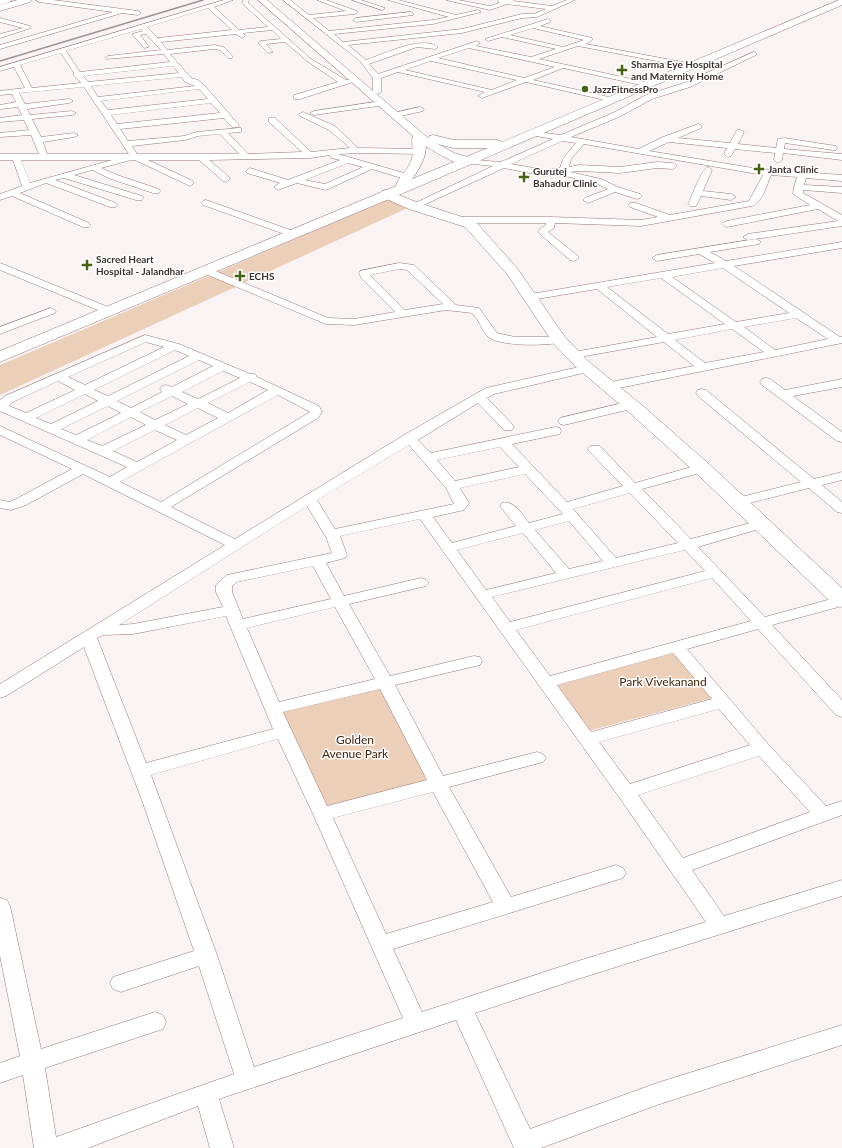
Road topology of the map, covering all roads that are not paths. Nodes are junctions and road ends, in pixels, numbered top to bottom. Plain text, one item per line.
1 (27, 0) edge
2 (39, 0) edge
3 (230, 0) edge
4 (246, 0) edge
5 (262, 0) edge
6 (270, 0) edge
7 (286, 0) edge
8 (338, 0) edge
9 (355, 0) edge
10 (395, 0) edge
11 (493, 0) edge
12 (572, 0) edge
13 (836, 0) edge
14 (323, 1) edge
15 (508, 1) edge
16 (453, 2) edge
17 (842, 2) edge
18 (4, 4) edge
19 (441, 5) dead end
20 (209, 6) junction
21 (98, 7) junction
22 (294, 7) junction
23 (382, 8) dead end
24 (460, 8) dead end
25 (552, 9) junction
26 (122, 11) junction
27 (83, 12) dead end
28 (478, 12) junction
29 (138, 13) dead end
30 (411, 14) dead end
31 (287, 17) junction
32 (308, 17) junction
33 (453, 18) junction
34 (27, 19) dead end
35 (509, 19) junction
36 (548, 21) dead end
37 (4, 22) edge
38 (142, 26) junction
39 (479, 26) junction
40 (532, 26) junction
41 (34, 27) junction
42 (273, 28) junction
43 (369, 29) junction
44 (552, 30) junction
45 (53, 32) junction
46 (148, 32) junction
47 (237, 32) junction
48 (329, 33) junction
49 (194, 34) junction
50 (440, 34) junction
51 (503, 35) junction
52 (0, 36) edge
53 (244, 38) dead end
54 (96, 40) junction
55 (156, 40) junction
56 (285, 40) junction
57 (525, 40) junction
58 (452, 42) dead end
59 (343, 44) junction
60 (578, 44) junction
61 (469, 46) junction
62 (0, 47) edge
63 (146, 47) dead end
64 (435, 47) dead end
65 (207, 48) junction
66 (565, 49) junction
67 (62, 50) junction
68 (730, 50) junction
69 (270, 52) dead end
70 (104, 53) junction
71 (167, 55) junction
72 (712, 58) junction
73 (431, 59) junction
74 (531, 60) junction
75 (365, 63) junction
76 (734, 63) junction
77 (16, 64) junction
78 (175, 64) junction
79 (689, 65) junction
80 (563, 66) junction
81 (0, 69) edge
82 (116, 70) junction
83 (397, 70) junction
84 (77, 74) junction
85 (185, 75) junction
86 (376, 77) junction
87 (151, 78) junction
88 (524, 80) junction
89 (356, 81) junction
90 (345, 83) junction
91 (641, 83) junction
92 (86, 85) junction
93 (201, 87) junction
94 (29, 90) junction
95 (161, 91) junction
96 (15, 92) junction
97 (377, 92) junction
98 (492, 92) junction
99 (0, 93) edge
100 (297, 97) dead end
101 (476, 98) dead end
102 (605, 98) junction
103 (96, 99) junction
104 (212, 101) junction
105 (69, 102) dead end
106 (382, 103) junction
107 (0, 106) edge
108 (22, 106) junction
109 (420, 109) dead end
110 (106, 113) junction
111 (314, 113) dead end
112 (303, 114) dead end
113 (401, 114) junction
114 (227, 115) junction
115 (70, 117) dead end
116 (0, 120) edge
117 (272, 120) dead end
118 (31, 125) junction
119 (698, 126) dead end
120 (115, 127) junction
121 (222, 132) junction
122 (416, 132) junction
123 (740, 132) dead end
124 (533, 133) junction
125 (0, 135) edge
126 (74, 135) dead end
127 (433, 139) junction
128 (560, 139) junction
129 (666, 139) junction
130 (38, 140) junction
131 (581, 142) junction
132 (126, 144) junction
133 (497, 144) junction
134 (732, 147) junction
135 (842, 149) edge
136 (358, 151) junction
137 (420, 151) junction
138 (780, 151) junction
139 (639, 152) junction
140 (324, 153) junction
141 (310, 154) junction
142 (0, 156) edge
143 (134, 156) junction
144 (16, 157) junction
145 (44, 157) junction
146 (200, 157) junction
147 (246, 157) junction
148 (842, 157) edge
149 (120, 160) junction
150 (348, 160) junction
151 (469, 160) junction
152 (502, 165) junction
153 (721, 166) junction
154 (92, 167) junction
155 (370, 167) junction
156 (708, 170) junction
157 (746, 170) junction
158 (250, 171) dead end
159 (560, 171) junction
160 (772, 173) junction
161 (64, 175) junction
162 (802, 175) junction
163 (842, 178) edge
164 (226, 179) dead end
165 (46, 180) junction
166 (293, 182) junction
167 (190, 183) dead end
168 (173, 184) dead end
169 (27, 187) junction
170 (397, 187) junction
171 (798, 187) junction
172 (278, 188) dead end
173 (615, 189) junction
174 (842, 190) edge
175 (156, 191) dead end
176 (13, 192) junction
177 (697, 193) junction
178 (637, 196) dead end
179 (0, 197) edge
180 (731, 197) dead end
181 (139, 198) dead end
182 (588, 200) dead end
183 (206, 203) dead end
184 (693, 204) dead end
185 (114, 205) dead end
186 (633, 205) dead end
187 (414, 206) junction
188 (842, 207) edge
189 (822, 208) junction
190 (708, 212) junction
191 (670, 218) junction
192 (842, 219) edge
193 (461, 220) junction
194 (550, 220) junction
195 (842, 223) edge
196 (727, 224) junction
197 (86, 225) dead end
198 (293, 234) junction
199 (752, 240) junction
200 (842, 245) edge
201 (701, 251) junction
202 (779, 256) junction
203 (574, 258) dead end
204 (657, 258) dead end
205 (725, 265) junction
206 (0, 266) edge
207 (207, 271) junction
208 (663, 275) junction
209 (599, 286) junction
210 (531, 297) junction
211 (452, 307) junction
212 (51, 310) dead end
213 (109, 311) junction
214 (404, 314) junction
215 (799, 314) junction
216 (734, 326) junction
217 (0, 331) edge
218 (666, 338) junction
219 (559, 340) junction
220 (840, 340) edge
221 (175, 346) junction
222 (774, 354) junction
223 (574, 355) junction
224 (199, 356) junction
225 (0, 357) edge
226 (96, 360) junction
227 (223, 366) junction
228 (704, 368) junction
229 (588, 369) junction
230 (125, 370) junction
231 (58, 377) junction
232 (251, 377) junction
233 (147, 380) junction
234 (766, 382) dead end
235 (842, 383) edge
236 (609, 386) junction
237 (83, 390) junction
238 (278, 390) junction
239 (173, 392) junction
240 (702, 392) dead end
241 (784, 394) junction
242 (480, 398) junction
243 (106, 401) junction
244 (198, 404) junction
245 (631, 405) junction
246 (131, 413) junction
247 (227, 417) junction
248 (26, 418) junction
249 (564, 421) dead end
250 (156, 425) junction
251 (842, 426) edge
252 (508, 427) dead end
253 (829, 428) junction
254 (51, 429) junction
255 (0, 430) edge
256 (555, 431) dead end
257 (409, 438) junction
258 (842, 438) edge
259 (76, 440) junction
260 (186, 440) junction
261 (503, 442) junction
262 (595, 449) dead end
263 (103, 451) junction
264 (428, 458) junction
265 (136, 466) junction
266 (702, 468) junction
267 (83, 469) junction
268 (528, 469) junction
269 (842, 476) edge
270 (110, 482) junction
271 (812, 483) junction
272 (452, 486) junction
273 (632, 487) junction
274 (309, 500) junction
275 (738, 502) junction
276 (0, 504) edge
277 (507, 506) dead end
278 (162, 508) junction
279 (842, 509) edge
280 (568, 512) junction
281 (424, 515) junction
282 (761, 524) junction
283 (526, 528) junction
284 (331, 534) junction
285 (236, 545) junction
286 (687, 545) junction
287 (448, 548) junction
288 (317, 561) junction
289 (613, 563) junction
290 (715, 573) junction
291 (566, 574) junction
292 (421, 583) dead end
293 (483, 595) junction
294 (842, 601) edge
295 (339, 602) junction
296 (234, 618) junction
297 (762, 624) junction
298 (506, 628) junction
299 (95, 634) junction
300 (677, 647) junction
301 (474, 661) dead end
302 (385, 682) junction
303 (546, 684) junction
304 (0, 692) edge
305 (723, 702) junction
306 (274, 709) junction
307 (842, 712) edge
308 (283, 732) junction
309 (588, 739) junction
310 (762, 748) junction
311 (537, 758) dead end
312 (141, 771) junction
313 (438, 784) junction
314 (626, 792) junction
315 (842, 808) edge
316 (322, 814) junction
317 (823, 815) junction
318 (679, 867) junction
319 (616, 873) dead end
320 (842, 888) edge
321 (0, 906) edge
322 (506, 906) junction
323 (720, 926) junction
324 (380, 944) junction
325 (208, 955) junction
326 (120, 983) dead end
327 (462, 1009) junction
328 (155, 1022) dead end
329 (416, 1024) junction
330 (842, 1036) edge
331 (33, 1063) junction
332 (0, 1073) edge
333 (247, 1080) junction
334 (206, 1093) junction
335 (526, 1145) edge
336 (46, 1148) edge
337 (58, 1148) edge
338 (222, 1148) edge

1 - 18 street
2 - 21 street
3 - 20 street
4 - 42 street
5 - 31 street
6 - 31 street
7 - 22 street
8 - 14 street
9 - 23 street
10 - 33 street
11 - 15 street
12 - 25 street
13 - 79 main road
14 - 22 street
14 - 32 street
15 - 16 street
15 - 25 street
16 - 19 street
17 - 68 main road
20 - 38 street
20 - 47 street
21 - 26 street
21 - 27 street
22 - 32 street
24 - 28 street
25 - 35 street
26 - 29 street
26 - 45 street
28 - 33 street
28 - 35 street
30 - 43 street
31 - 89 street
31 - 97 street
32 - 48 street
33 - 39 street
33 - 43 street
34 - 37 street
35 - 39 street
36 - 40 street
37 - 41 street
38 - 46 street
38 - 54 street
39 - 50 street
40 - 44 street
40 - 51 street
41 - 45 street
41 - 52 street
42 - 47 street
42 - 56 street
43 - 48 street
44 - 57 street
44 - 60 street
45 - 62 street
46 - 55 street
46 - 63 street
47 - 49 street
47 - 53 street
48 - 59 street
49 - 55 street
49 - 65 street
50 - 58 street
50 - 59 street
51 - 57 street
51 - 61 street
54 - 67 street
54 - 70 street
55 - 71 street
56 - 69 street
56 - 90 street
57 - 66 street
59 - 75 street
60 - 66 street
60 - 79 street
61 - 73 street
61 - 74 street
64 - 75 street
65 - 71 street
65 - 71 street
66 - 74 street
67 - 77 street
67 - 84 street
68 - 72 main road
68 - 76 street
70 - 71 street
70 - 82 street
71 - 78 street
72 - 76 street
72 - 79 main road
73 - 83 street
73 - 88 street
74 - 80 street
75 - 86 street
76 - 128 street
77 - 81 street
77 - 94 street
78 - 82 street
78 - 85 street
79 - 91 main road
79 - 124 main road
80 - 88 street
80 - 91 street
82 - 84 street
83 - 86 street
83 - 98 street
84 - 92 street
85 - 87 street
85 - 93 street
86 - 97 street
87 - 92 street
87 - 95 street
88 - 98 street
88 - 102 street
89 - 90 street
89 - 106 street
90 - 100 street
91 - 102 main road
92 - 94 street
92 - 103 street
93 - 95 street
93 - 104 street
94 - 96 street
95 - 103 street
96 - 99 street
96 - 108 street
97 - 113 street
98 - 101 street
102 - 133 main road
103 - 110 street
104 - 110 street
104 - 114 street
105 - 108 street
106 - 111 street
106 - 122 street
107 - 108 street
108 - 118 street
109 - 113 street
110 - 120 street
112 - 136 street
113 - 122 street
114 - 120 street
114 - 121 street
115 - 118 street
116 - 118 street
117 - 141 street
118 - 125 street
118 - 130 street
119 - 129 street
120 - 132 street
121 - 132 street
121 - 147 street
122 - 127 street
122 - 137 main road
122 - 151 street
123 - 134 street
124 - 128 street
124 - 151 main road
126 - 130 street
127 - 133 main road
127 - 151 street
128 - 131 street
128 - 152 street
129 - 134 street
129 - 139 street
130 - 145 street
131 - 139 street
131 - 159 street
132 - 143 street
133 - 151 main road
134 - 138 street
134 - 153 street
135 - 138 street
136 - 137 street
136 - 140 street
137 - 170 main road
138 - 148 street
138 - 160 street
139 - 153 street
140 - 141 street
140 - 150 street
141 - 147 street
142 - 144 street
143 - 145 street
143 - 146 street
143 - 149 street
143 - 167 street
144 - 145 street
144 - 169 street
146 - 147 street
146 - 164 street
149 - 154 street
149 - 168 street
150 - 155 street
150 - 166 street
151 - 152 street
151 - 170 main road
152 - 159 street
152 - 187 street
153 - 157 street
154 - 161 street
154 - 175 street
155 - 166 street
155 - 170 street
156 - 157 street
156 - 159 street
156 - 177 street
157 - 160 street
158 - 166 street
159 - 173 street
160 - 162 street
160 - 190 street
161 - 165 street
161 - 181 street
162 - 163 street
162 - 171 street
165 - 169 street
165 - 185 street
166 - 172 street
169 - 176 street
170 - 187 street
170 - 198 main road
171 - 174 street
171 - 189 street
173 - 178 street
173 - 182 street
176 - 179 street
176 - 197 street
177 - 180 street
177 - 184 street
183 - 198 street
186 - 191 street
187 - 193 street
188 - 189 street
189 - 192 street
189 - 196 street
190 - 191 street
190 - 196 street
191 - 194 street
193 - 194 street
193 - 210 street
194 - 203 street
195 - 199 street
196 - 199 street
198 - 207 main road
199 - 201 street
199 - 202 street
200 - 202 street
201 - 204 street
201 - 205 street
202 - 205 street
205 - 208 street
205 - 215 street
206 - 213 street
207 - 213 main road
207 - 214 street
208 - 209 street
208 - 216 street
209 - 210 street
209 - 218 street
210 - 219 street
211 - 214 street
211 - 214 street
211 - 219 street
212 - 217 street
213 - 225 main road
215 - 216 street
215 - 220 street
216 - 218 street
216 - 222 street
218 - 223 street
218 - 228 street
219 - 223 street
220 - 222 street
221 - 224 street
221 - 226 street
221 - 230 street
222 - 228 street
223 - 229 street
224 - 227 street
224 - 233 street
226 - 230 street
226 - 231 street
227 - 232 street
227 - 239 street
228 - 236 street
229 - 236 street
229 - 242 street
230 - 233 street
230 - 237 street
231 - 237 street
231 - 248 street
232 - 238 street
232 - 244 street
233 - 239 street
233 - 243 street
234 - 241 street
235 - 241 street
236 - 245 street
237 - 243 street
237 - 248 street
238 - 247 street
238 - 278 street
239 - 244 street
239 - 246 street
240 - 271 street
241 - 253 street
242 - 252 street
242 - 257 street
243 - 246 street
243 - 254 street
244 - 247 street
244 - 250 street
245 - 249 street
245 - 266 street
246 - 250 street
246 - 259 street
247 - 260 street
248 - 254 street
250 - 260 street
250 - 263 street
251 - 253 street
253 - 258 street
254 - 259 street
255 - 267 street
256 - 261 street
257 - 264 street
257 - 274 street
259 - 263 street
260 - 265 street
261 - 264 street
261 - 268 street
262 - 273 street
263 - 265 street
264 - 272 street
265 - 270 street
266 - 273 street
266 - 275 street
267 - 270 street
267 - 276 street
268 - 272 street
268 - 280 street
269 - 271 street
270 - 278 street
271 - 275 street
271 - 279 street
272 - 281 street
273 - 280 street
273 - 286 street
274 - 284 street
274 - 285 street
275 - 282 street
277 - 283 street
278 - 285 street
280 - 283 street
280 - 289 street
281 - 284 street
281 - 287 street
282 - 286 street
282 - 294 street
283 - 287 street
283 - 291 street
284 - 288 street
285 - 299 street
286 - 289 street
286 - 290 street
287 - 293 street
288 - 295 street
288 - 296 street
289 - 291 street
290 - 297 street
290 - 298 street
291 - 293 street
292 - 295 street
293 - 298 street
294 - 297 street
295 - 296 street
295 - 302 street
296 - 299 street
296 - 306 street
297 - 300 street
297 - 307 street
298 - 303 street
299 - 304 street
299 - 312 street
300 - 303 street
300 - 305 street
301 - 302 street
302 - 306 street
302 - 313 street
303 - 309 street
305 - 309 street
305 - 310 street
306 - 308 street
308 - 312 street
308 - 316 street
309 - 314 street
310 - 314 street
310 - 317 street
311 - 313 street
312 - 325 street
313 - 316 street
313 - 322 street
314 - 318 street
315 - 317 street
316 - 324 street
317 - 318 street
318 - 323 street
319 - 322 street
320 - 323 street
321 - 331 street
322 - 324 street
323 - 327 street
324 - 329 street
325 - 326 street
325 - 333 street
327 - 329 street
327 - 335 street
328 - 331 street
329 - 333 street
330 - 335 street
331 - 332 street
331 - 336 street
333 - 334 street
334 - 337 street
334 - 338 street

